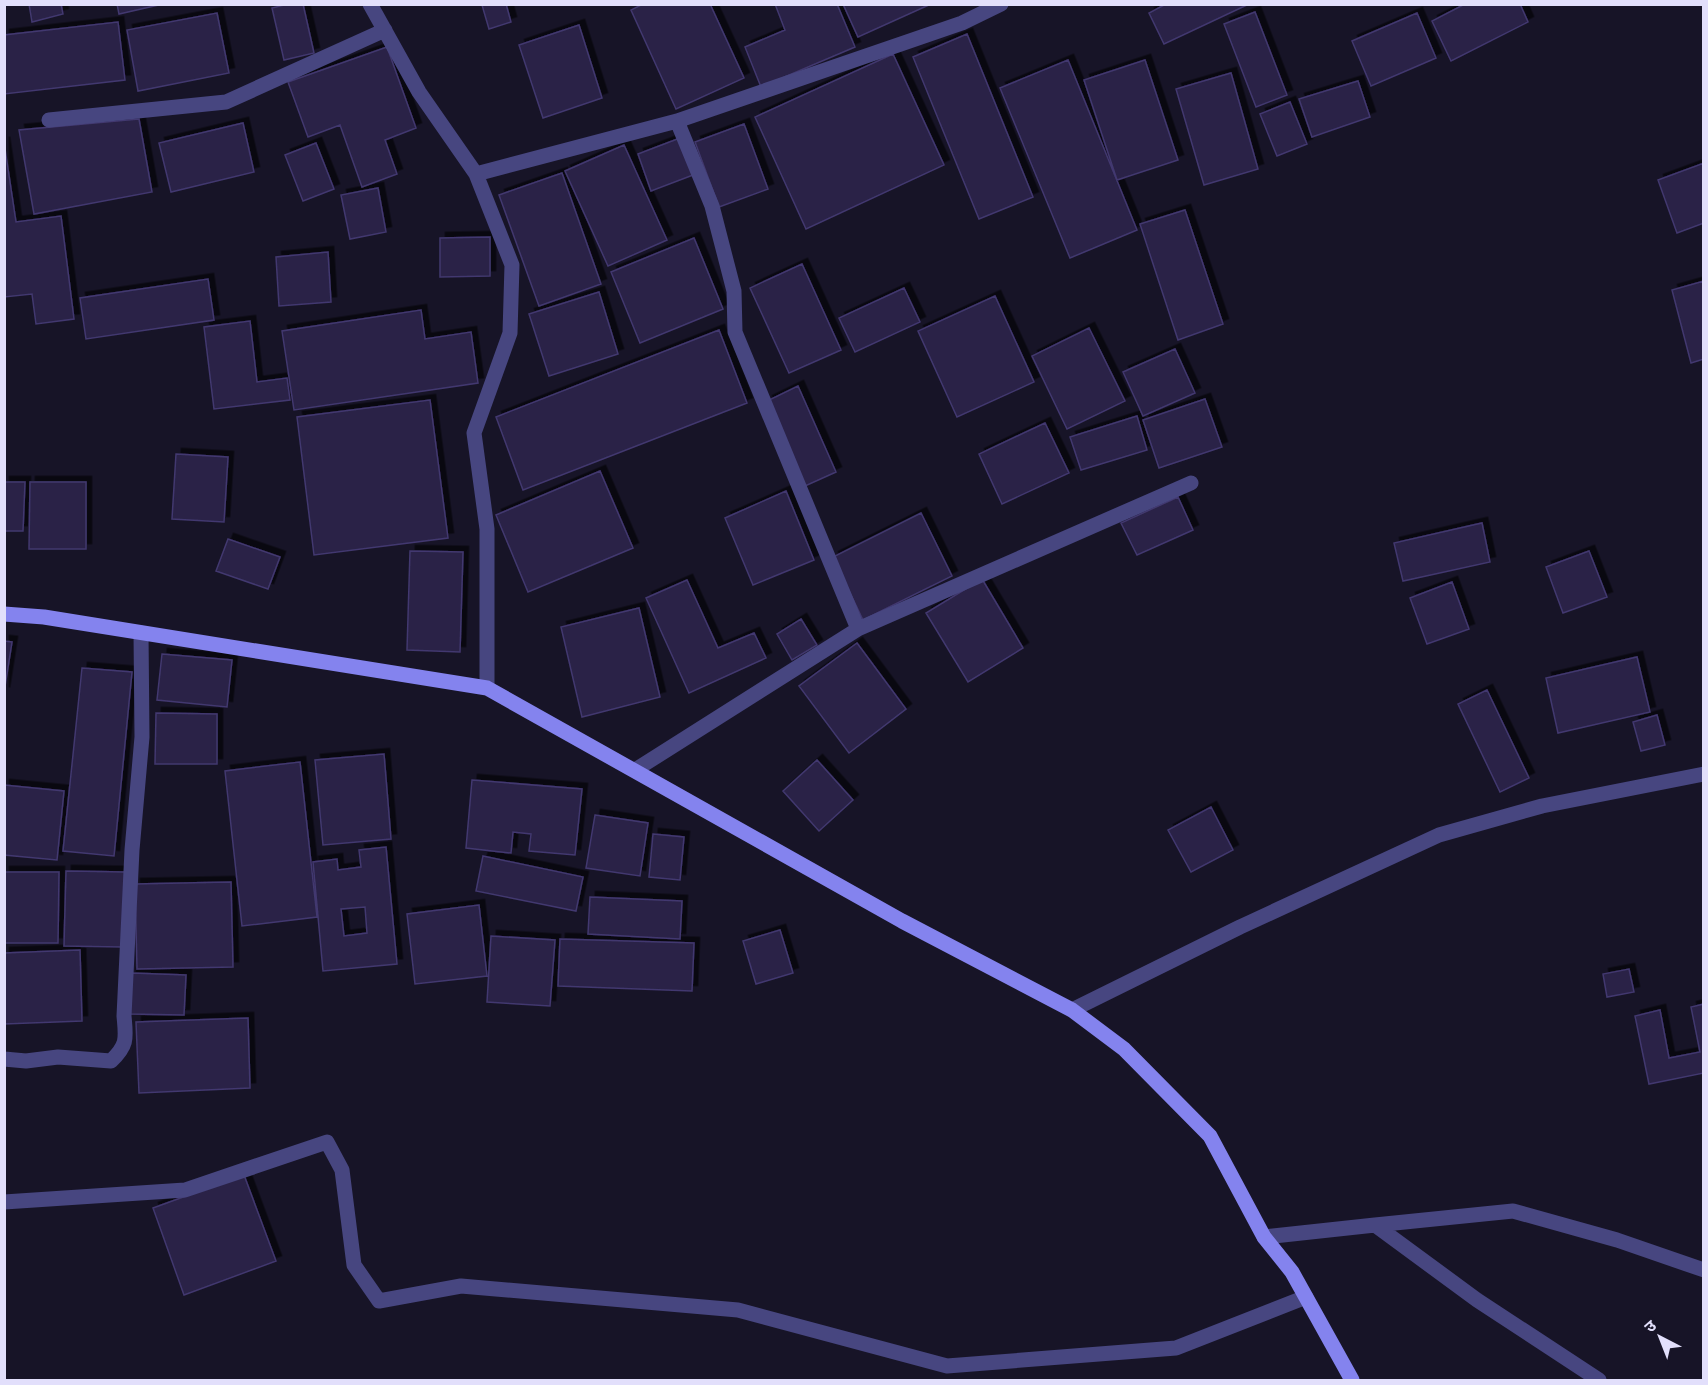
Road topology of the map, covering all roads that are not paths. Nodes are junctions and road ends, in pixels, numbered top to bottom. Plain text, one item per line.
1 (370, 4) edge
2 (1001, 4) edge
3 (384, 30) junction
4 (49, 120) dead end
5 (677, 121) junction
6 (476, 174) junction
7 (1191, 483) dead end
8 (4, 614) edge
9 (858, 629) junction
10 (141, 633) junction
11 (487, 688) junction
12 (635, 771) junction
13 (1704, 774) edge
14 (1072, 1010) junction
15 (4, 1059) edge
16 (4, 1202) edge
17 (1375, 1225) junction
18 (1264, 1237) junction
19 (1704, 1270) edge
20 (1306, 1298) junction
21 (1352, 1380) edge
22 (1599, 1380) edge

1 - 3 street
2 - 5 street
3 - 4 street
3 - 6 street
5 - 6 street
5 - 9 street
6 - 11 street
7 - 9 street
8 - 10 street
9 - 12 street
10 - 11 street
10 - 15 street
11 - 12 street
12 - 14 street
13 - 14 street
14 - 18 street
16 - 20 street
17 - 18 street
17 - 19 street
17 - 22 street
18 - 20 street
20 - 21 street

